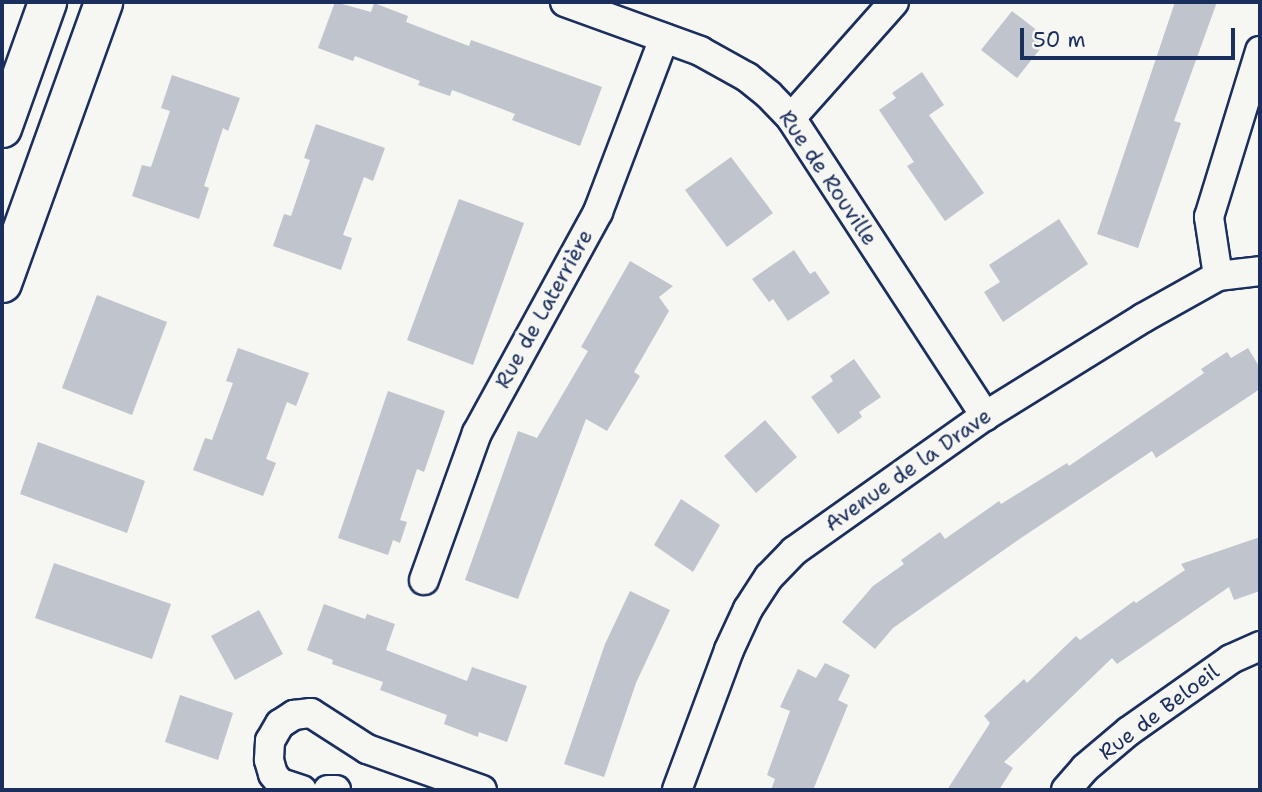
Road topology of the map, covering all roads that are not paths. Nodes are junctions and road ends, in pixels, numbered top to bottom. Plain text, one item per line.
1 (47, 2) edge
2 (103, 2) edge
3 (565, 2) edge
4 (894, 2) edge
5 (664, 38) junction
6 (1260, 51) edge
7 (792, 118) junction
8 (2, 128) edge
9 (1260, 271) edge
10 (1218, 276) junction
11 (2, 283) edge
12 (985, 416) junction
13 (424, 580) dead end
14 (1260, 646) edge
15 (302, 790) edge
16 (328, 790) edge
17 (336, 790) edge
18 (482, 790) edge
19 (677, 790) edge
20 (1066, 790) edge

1 - 8 main road
2 - 11 main road
3 - 5 street, Rue de Rouville
4 - 7 street
5 - 7 street, Rue de Rouville
5 - 13 street, Rue de Laterrière
6 - 10 street
7 - 12 street, Rue de Rouville
9 - 10 street, Avenue de la Drave
10 - 12 street, Avenue de la Drave
12 - 19 street, Avenue de la Drave
14 - 20 street, Rue de Beloeil
15 - 18 street
16 - 17 street

